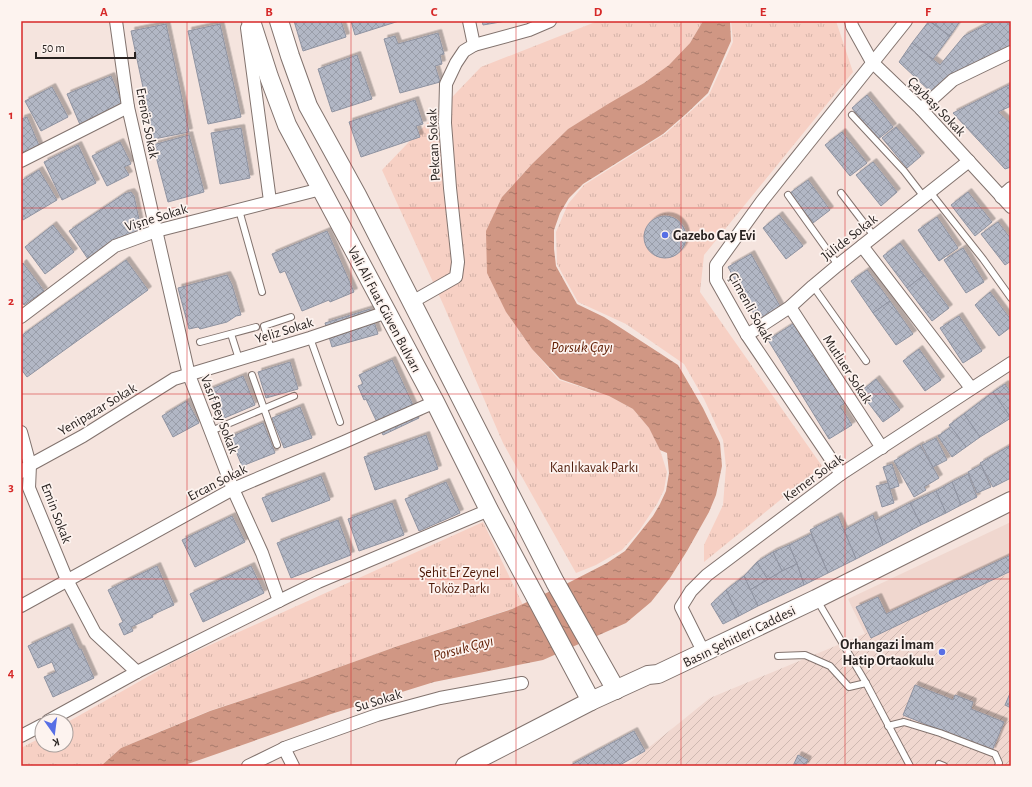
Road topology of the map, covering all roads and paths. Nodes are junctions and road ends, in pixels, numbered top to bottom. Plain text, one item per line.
1 (116, 21) edge
2 (246, 21) edge
3 (251, 21) edge
4 (279, 21) edge
5 (469, 21) edge
6 (550, 21) edge
7 (906, 21) edge
8 (855, 23) edge
9 (474, 45) junction
10 (1011, 52) edge
11 (872, 62) junction
12 (128, 107) junction
13 (921, 109) junction
14 (852, 115) dead end
15 (21, 161) edge
16 (970, 161) junction
17 (1011, 188) edge
18 (321, 189) junction
19 (841, 193) dead end
20 (788, 195) dead end
21 (927, 195) junction
22 (1001, 197) junction
23 (270, 201) junction
24 (1011, 207) edge
25 (239, 210) junction
26 (156, 231) junction
27 (874, 236) junction
28 (862, 246) junction
29 (838, 265) junction
30 (813, 286) junction
31 (262, 292) dead end
32 (1011, 298) edge
33 (412, 302) junction
34 (790, 307) junction
35 (387, 312) junction
36 (21, 317) edge
37 (291, 317) dead end
38 (256, 327) dead end
39 (231, 334) junction
40 (747, 335) junction
41 (310, 338) junction
42 (200, 342) dead end
43 (271, 349) junction
44 (239, 359) junction
45 (866, 361) dead end
46 (1011, 363) edge
47 (188, 374) junction
48 (252, 375) dead end
49 (971, 388) junction
50 (294, 396) dead end
51 (436, 402) junction
52 (264, 410) junction
53 (340, 422) dead end
54 (21, 432) edge
55 (211, 432) junction
56 (278, 444) dead end
57 (882, 448) junction
58 (26, 468) edge
59 (841, 474) junction
60 (233, 488) junction
61 (1011, 501) edge
62 (489, 510) junction
63 (67, 580) junction
64 (816, 599) junction
65 (279, 601) junction
66 (21, 606) edge
67 (768, 622) junction
68 (700, 645) junction
69 (778, 656) dead end
70 (137, 672) junction
71 (648, 675) junction
72 (522, 683) dead end
73 (866, 683) junction
74 (616, 690) junction
75 (591, 702) junction
76 (63, 713) edge
77 (888, 726) junction
78 (34, 729) edge
79 (21, 736) edge
80 (284, 748) junction
81 (248, 766) edge
82 (293, 766) edge
83 (466, 766) edge
84 (910, 766) edge
85 (998, 766) edge

1 - 12 street, Erenöz Sokak
2 - 23 street
3 - 18 main road, Vali Ali Fuat Güven Bulvarı
4 - 33 main road, Vali Ali Fuat Güven Bulvarı
5 - 9 street
6 - 9 street
7 - 11 street, Çimenli Sokak
8 - 11 street, Çaybaşı Sokak
9 - 33 street, Pekcan Sokak
10 - 13 street
11 - 13 street, Çaybaşı Sokak
11 - 40 street, Çimenli Sokak
12 - 15 street
12 - 26 street, Erenöz Sokak
13 - 16 street, Çaybaşı Sokak
14 - 21 lane
16 - 21 street, Jülide Sokak
16 - 22 street, Çaybaşı Sokak
17 - 22 street
18 - 23 street, Vişne Sokak
18 - 35 main road, Vali Ali Fuat Güven Bulvarı
19 - 27 lane
20 - 29 lane
21 - 27 street, Jülide Sokak
21 - 32 lane
22 - 24 street, Çaybaşı Sokak
23 - 25 street, Vişne Sokak
25 - 26 street, Vişne Sokak
25 - 31 lane
26 - 36 street, Vişne Sokak
26 - 47 street, Vasıf Bey Sokak
27 - 28 street, Jülide Sokak
28 - 29 street, Jülide Sokak
28 - 49 street
29 - 30 street, Jülide Sokak
30 - 34 street, Jülide Sokak
30 - 45 lane
33 - 74 main road, Vali Ali Fuat Güven Bulvarı
34 - 40 street, Jülide Sokak
34 - 57 street, Mutluer Sokak
35 - 41 street, Yeliz Sokak
35 - 51 main road, Vali Ali Fuat Güven Bulvarı
37 - 43 lane
38 - 39 lane
39 - 42 lane
39 - 44 lane
40 - 59 street, Çimenli Sokak
41 - 43 street, Yeliz Sokak
41 - 53 lane
43 - 44 street, Yeliz Sokak
44 - 47 street, Yeliz Sokak
46 - 49 street, Kemer Sokak
47 - 55 street, Vasıf Bey Sokak
47 - 58 street, Yenipazar Sokak
48 - 52 lane
49 - 57 street, Kemer Sokak
50 - 52 lane
51 - 60 street, Ercan Sokak
51 - 62 main road, Vali Ali Fuat Güven Bulvarı
52 - 55 lane
52 - 56 lane
54 - 58 street, Emin Sokak
55 - 60 street, Vasıf Bey Sokak
57 - 59 street, Kemer Sokak
58 - 63 street, Emin Sokak
59 - 68 street, Kemer Sokak
60 - 63 street, Ercan Sokak
60 - 65 street, Vasıf Bey Sokak
61 - 64 main road, Basın Şehitleri Caddesi
62 - 65 street
62 - 75 main road, Vali Ali Fuat Güven Bulvarı
63 - 66 street, Ercan Sokak
63 - 70 street, Emin Sokak
64 - 67 main road, Basın Şehitleri Caddesi
64 - 73 lane
65 - 70 street
67 - 68 main road
67 - 71 main road, Basın Şehitleri Caddesi
68 - 71 main road
69 - 73 lane
70 - 76 street
71 - 74 main road, Basın Şehitleri Caddesi
72 - 80 street, Su Sokak
73 - 77 lane
74 - 75 main road, Basın Şehitleri Caddesi
75 - 83 main road, Basın Şehitleri Caddesi
77 - 84 lane
77 - 85 lane
78 - 79 street
80 - 81 street, Su Sokak
80 - 82 street

